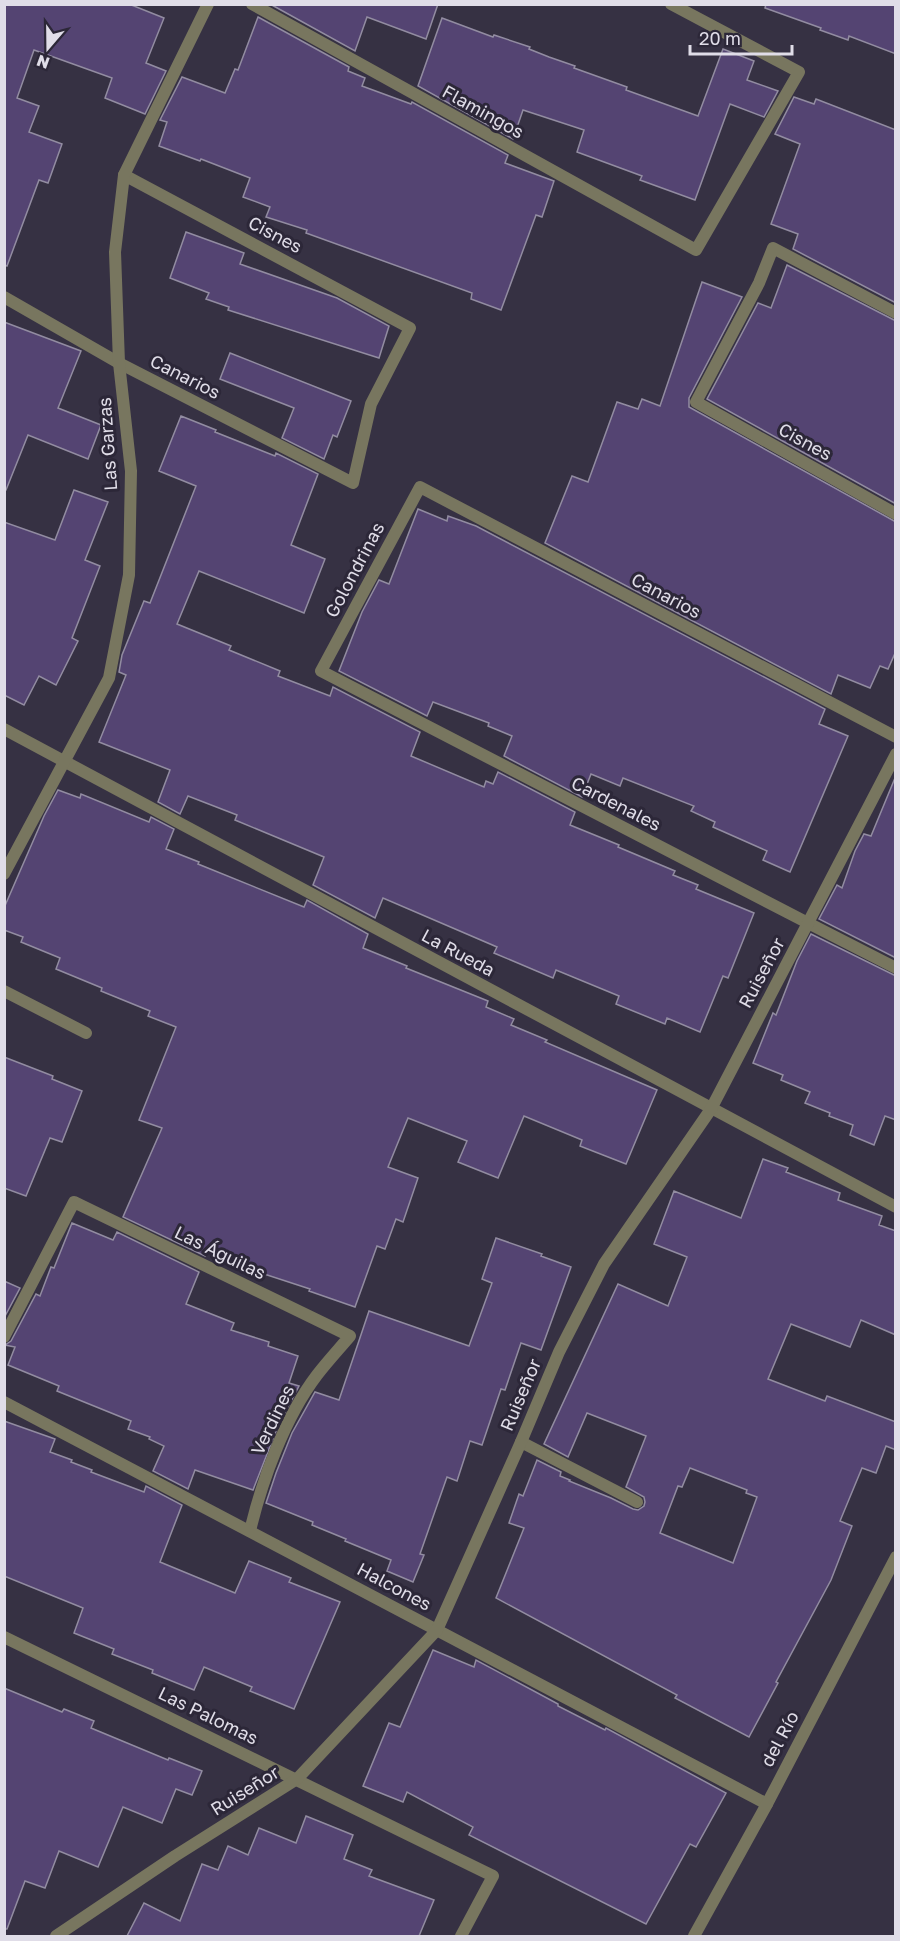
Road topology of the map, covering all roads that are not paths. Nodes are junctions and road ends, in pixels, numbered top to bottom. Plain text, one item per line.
1 (208, 4) edge
2 (252, 4) edge
3 (671, 4) edge
4 (124, 175) junction
5 (4, 297) edge
6 (896, 313) edge
7 (119, 363) junction
8 (353, 483) joint
9 (420, 487) joint
10 (896, 514) edge
11 (321, 671) joint
12 (4, 729) edge
13 (896, 736) edge
14 (896, 754) edge
15 (66, 761) junction
16 (4, 874) edge
17 (808, 923) junction
18 (896, 968) edge
19 (4, 992) edge
20 (86, 1033) dead end
21 (711, 1109) junction
22 (896, 1207) edge
23 (350, 1336) joint
24 (4, 1337) edge
25 (4, 1402) edge
26 (521, 1442) junction
27 (637, 1502) dead end
28 (250, 1531) junction
29 (896, 1557) edge
30 (437, 1630) junction
31 (4, 1637) edge
32 (297, 1779) junction
33 (767, 1804) junction
34 (56, 1936) edge
35 (461, 1936) edge
36 (694, 1936) edge

1 - 4 street, Las Garzas
2 - 3 street, Flamingos
4 - 7 street, Las Garzas
4 - 8 street, Cisnes
5 - 7 street, Canarios
6 - 10 street, Cisnes
7 - 8 street, Canarios
7 - 15 street, Las Garzas
9 - 11 street, Golondrinas
9 - 13 street, Canarios
11 - 17 street, Cardenales
12 - 15 street, La Rueda
14 - 17 street, Ruiseñor
15 - 16 street, Las Garzas
15 - 21 street, La Rueda
17 - 18 street, Cardenales
17 - 21 street, Ruiseñor
19 - 20 street
21 - 22 street, La Rueda
21 - 26 street, Ruiseñor
23 - 24 street, Las Águilas
23 - 28 street, Verdines
25 - 28 street, Halcones
26 - 27 street
26 - 30 street, Ruiseñor
28 - 30 street, Halcones
29 - 33 street, del Río
30 - 32 street, Ruiseñor
30 - 33 street, Halcones
31 - 32 street, Las Palomas
32 - 34 street, Ruiseñor
32 - 35 street, Las Palomas
33 - 36 street, del Río

